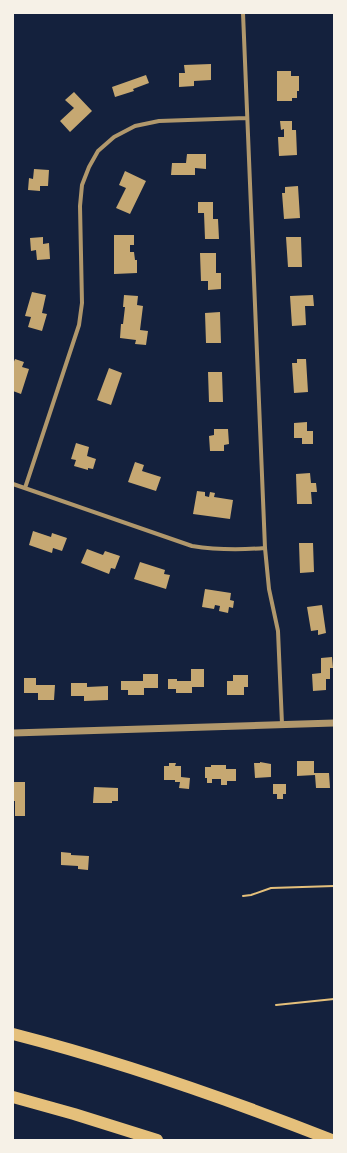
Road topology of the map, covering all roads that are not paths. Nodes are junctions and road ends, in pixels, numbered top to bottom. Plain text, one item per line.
1 (243, 13) edge
2 (246, 118) junction
3 (13, 484) edge
4 (25, 488) junction
5 (265, 548) junction
6 (334, 723) edge
7 (282, 724) junction
8 (13, 733) edge
9 (13, 1034) edge
10 (13, 1097) edge
11 (158, 1140) edge
12 (332, 1140) edge

1 - 2 street
2 - 4 street
2 - 5 street
3 - 4 street
4 - 5 street
5 - 7 street
6 - 7 street
7 - 8 street
9 - 12 highway
10 - 11 highway

